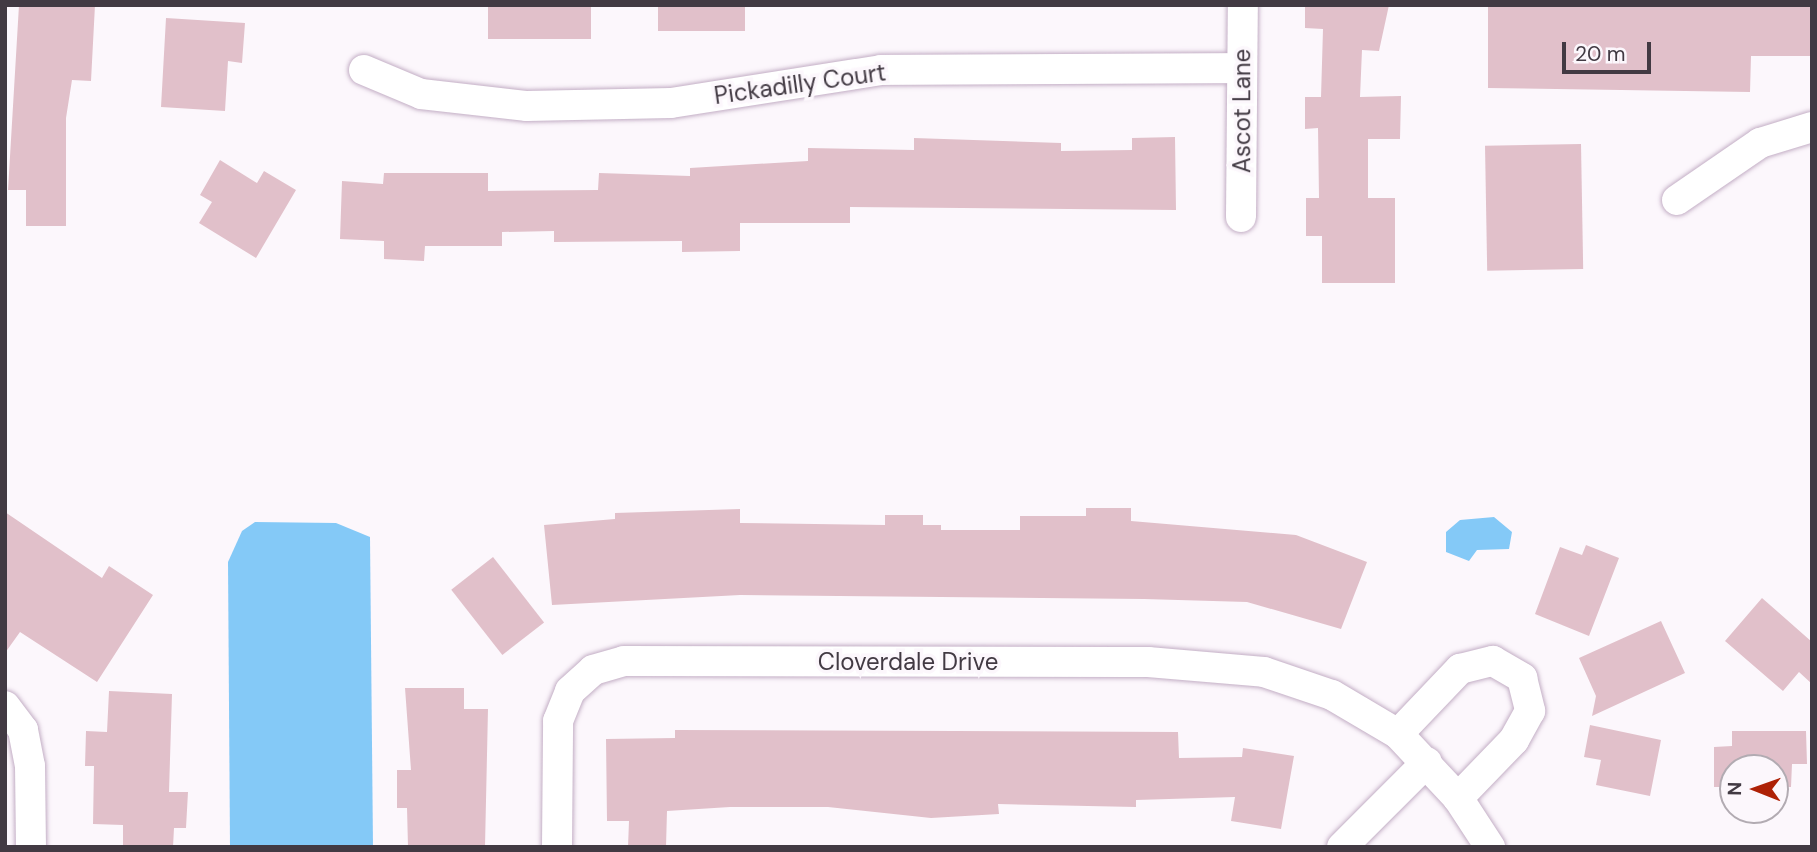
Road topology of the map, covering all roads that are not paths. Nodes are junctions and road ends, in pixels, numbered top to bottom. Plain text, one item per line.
1 (1243, 5) edge
2 (1242, 68) junction
3 (364, 70) dead end
4 (1812, 127) edge
5 (1677, 200) dead end
6 (1241, 217) dead end
7 (5, 706) edge
8 (1398, 734) junction
9 (1427, 762) junction
10 (1458, 798) junction
11 (32, 847) edge
12 (557, 847) edge
13 (1342, 847) edge
14 (1490, 847) edge

1 - 2 street, Ascot Lane
2 - 3 street, Pickadilly Court
2 - 6 street, Ascot Lane
4 - 5 street
7 - 11 street
8 - 9 street, Cloverdale Drive
8 - 10 street
8 - 12 street, Cloverdale Drive
9 - 10 street, Cloverdale Drive
9 - 13 street
10 - 14 street, Cloverdale Drive

